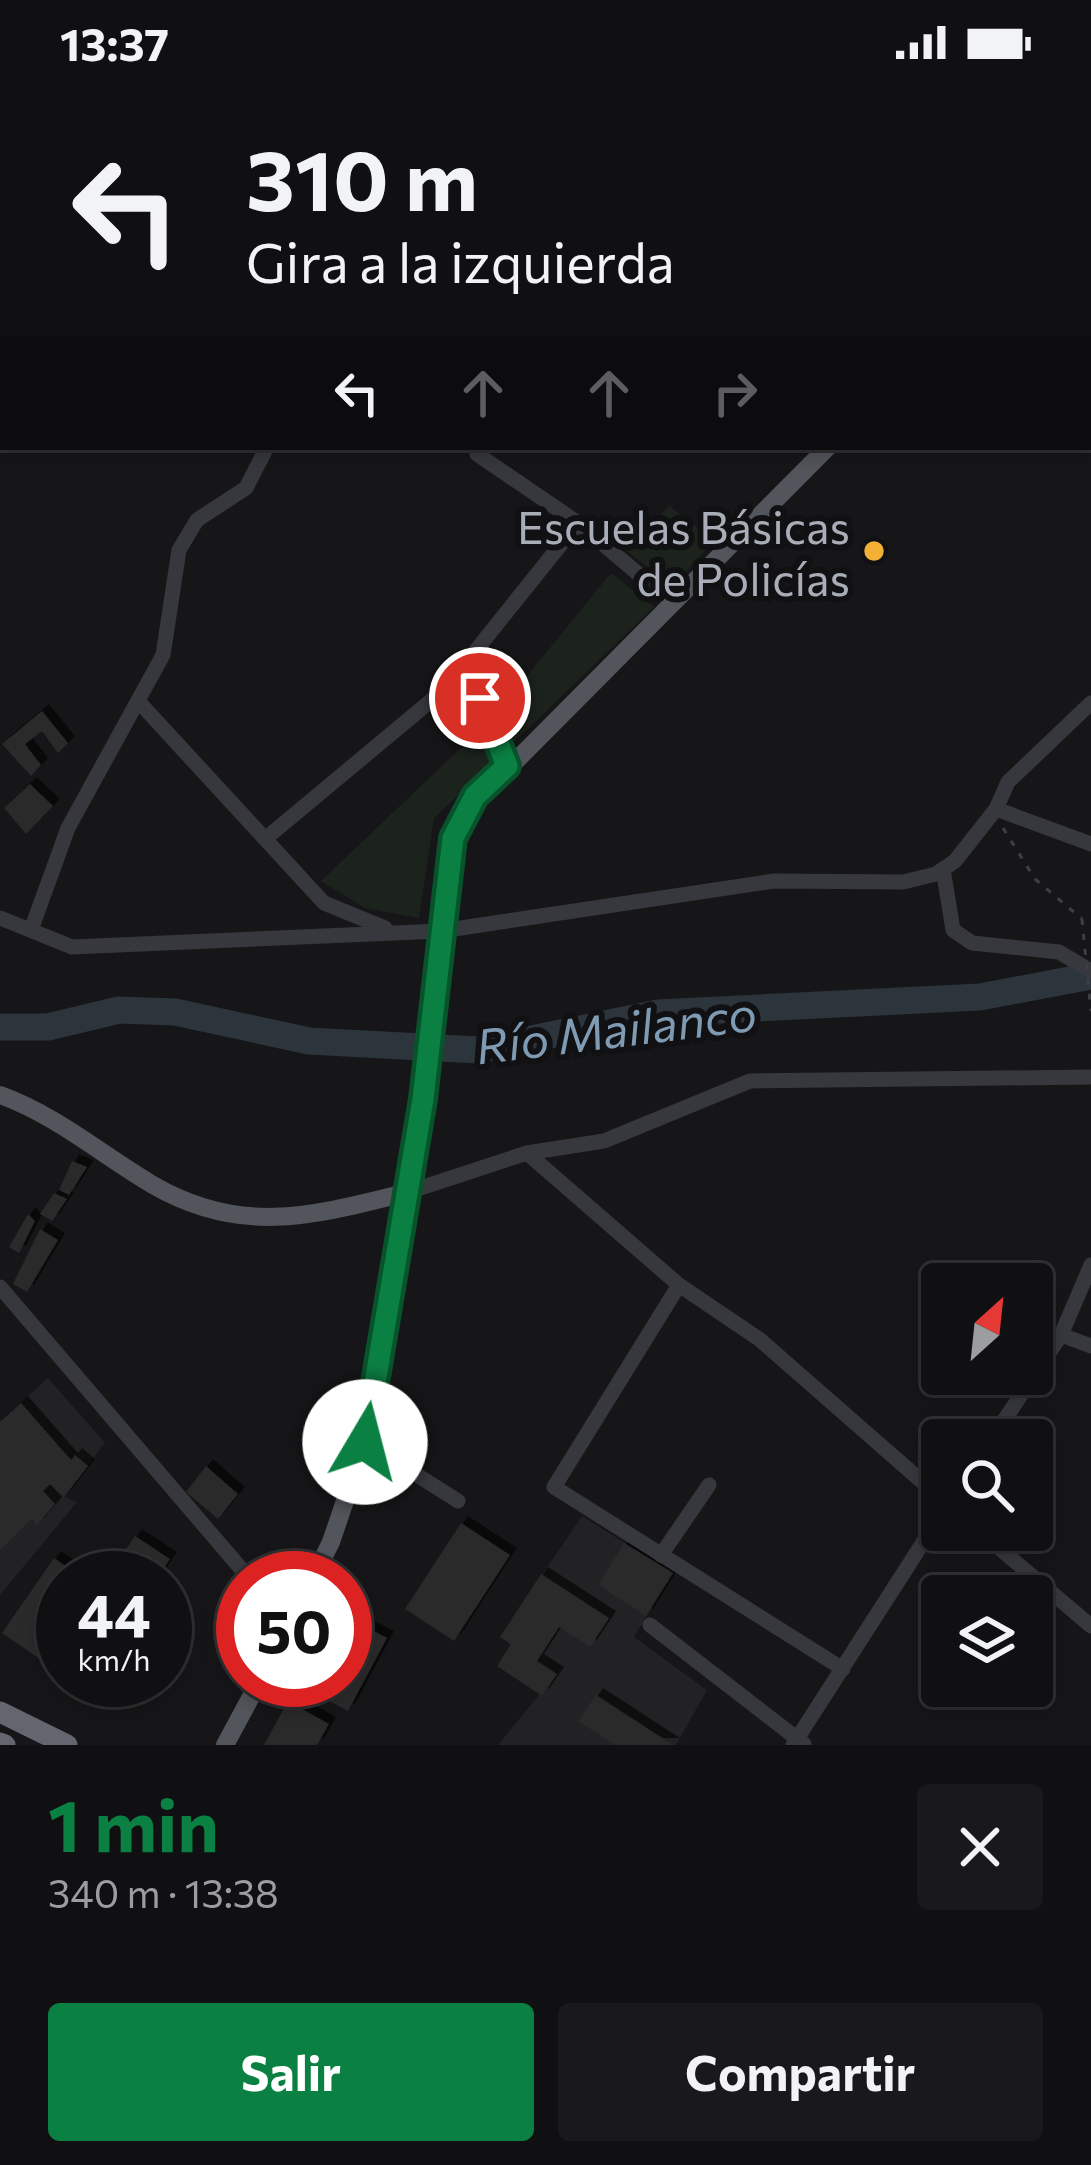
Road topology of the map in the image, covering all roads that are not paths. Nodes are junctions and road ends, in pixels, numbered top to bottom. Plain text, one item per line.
1 (265, 450) edge
2 (825, 450) edge
3 (477, 454) dead end
4 (578, 524) junction
5 (674, 604) junction
6 (466, 664) junction
7 (139, 702) junction
8 (1091, 703) edge
9 (507, 766) junction
10 (996, 809) junction
11 (265, 839) junction
12 (1091, 844) edge
13 (943, 869) junction
14 (0, 918) edge
15 (31, 930) junction
16 (392, 931) junction
17 (441, 932) junction
18 (1091, 971) edge
19 (1091, 1077) edge
20 (6, 1097) edge
21 (527, 1153) junction
22 (406, 1193) junction
23 (1091, 1265) edge
24 (679, 1285) junction
25 (0, 1287) edge
26 (1061, 1335) junction
27 (1091, 1346) edge
28 (1005, 1419) edge
29 (365, 1442) junction
30 (921, 1481) edge
31 (709, 1485) dead end
32 (458, 1501) dead end
33 (921, 1547) edge
34 (226, 1551) edge
35 (327, 1551) edge
36 (1002, 1551) edge
37 (661, 1555) junction
38 (650, 1625) dead end
39 (1091, 1627) edge
40 (843, 1669) junction
41 (245, 1707) edge
42 (0, 1712) edge
43 (799, 1743) edge
44 (67, 1745) edge
45 (225, 1745) edge

1 - 7 street
2 - 5 main road
3 - 4 street
4 - 5 street
4 - 6 street
5 - 9 main road
6 - 9 street
6 - 11 street
7 - 11 street
7 - 15 street
8 - 10 street
9 - 17 main road
10 - 12 street
10 - 13 street
11 - 16 street
13 - 17 street
13 - 18 street
14 - 15 street
15 - 16 street
16 - 17 street
17 - 22 main road
19 - 21 street
20 - 22 main road
21 - 22 street
21 - 24 street
22 - 29 main road
23 - 26 street
24 - 30 street
24 - 37 street
25 - 34 street
26 - 27 street
26 - 28 street
29 - 32 street
29 - 35 main road
31 - 37 street
33 - 40 street
36 - 39 street
37 - 40 street
38 - 43 street
40 - 43 street
41 - 45 main road
42 - 44 highway

